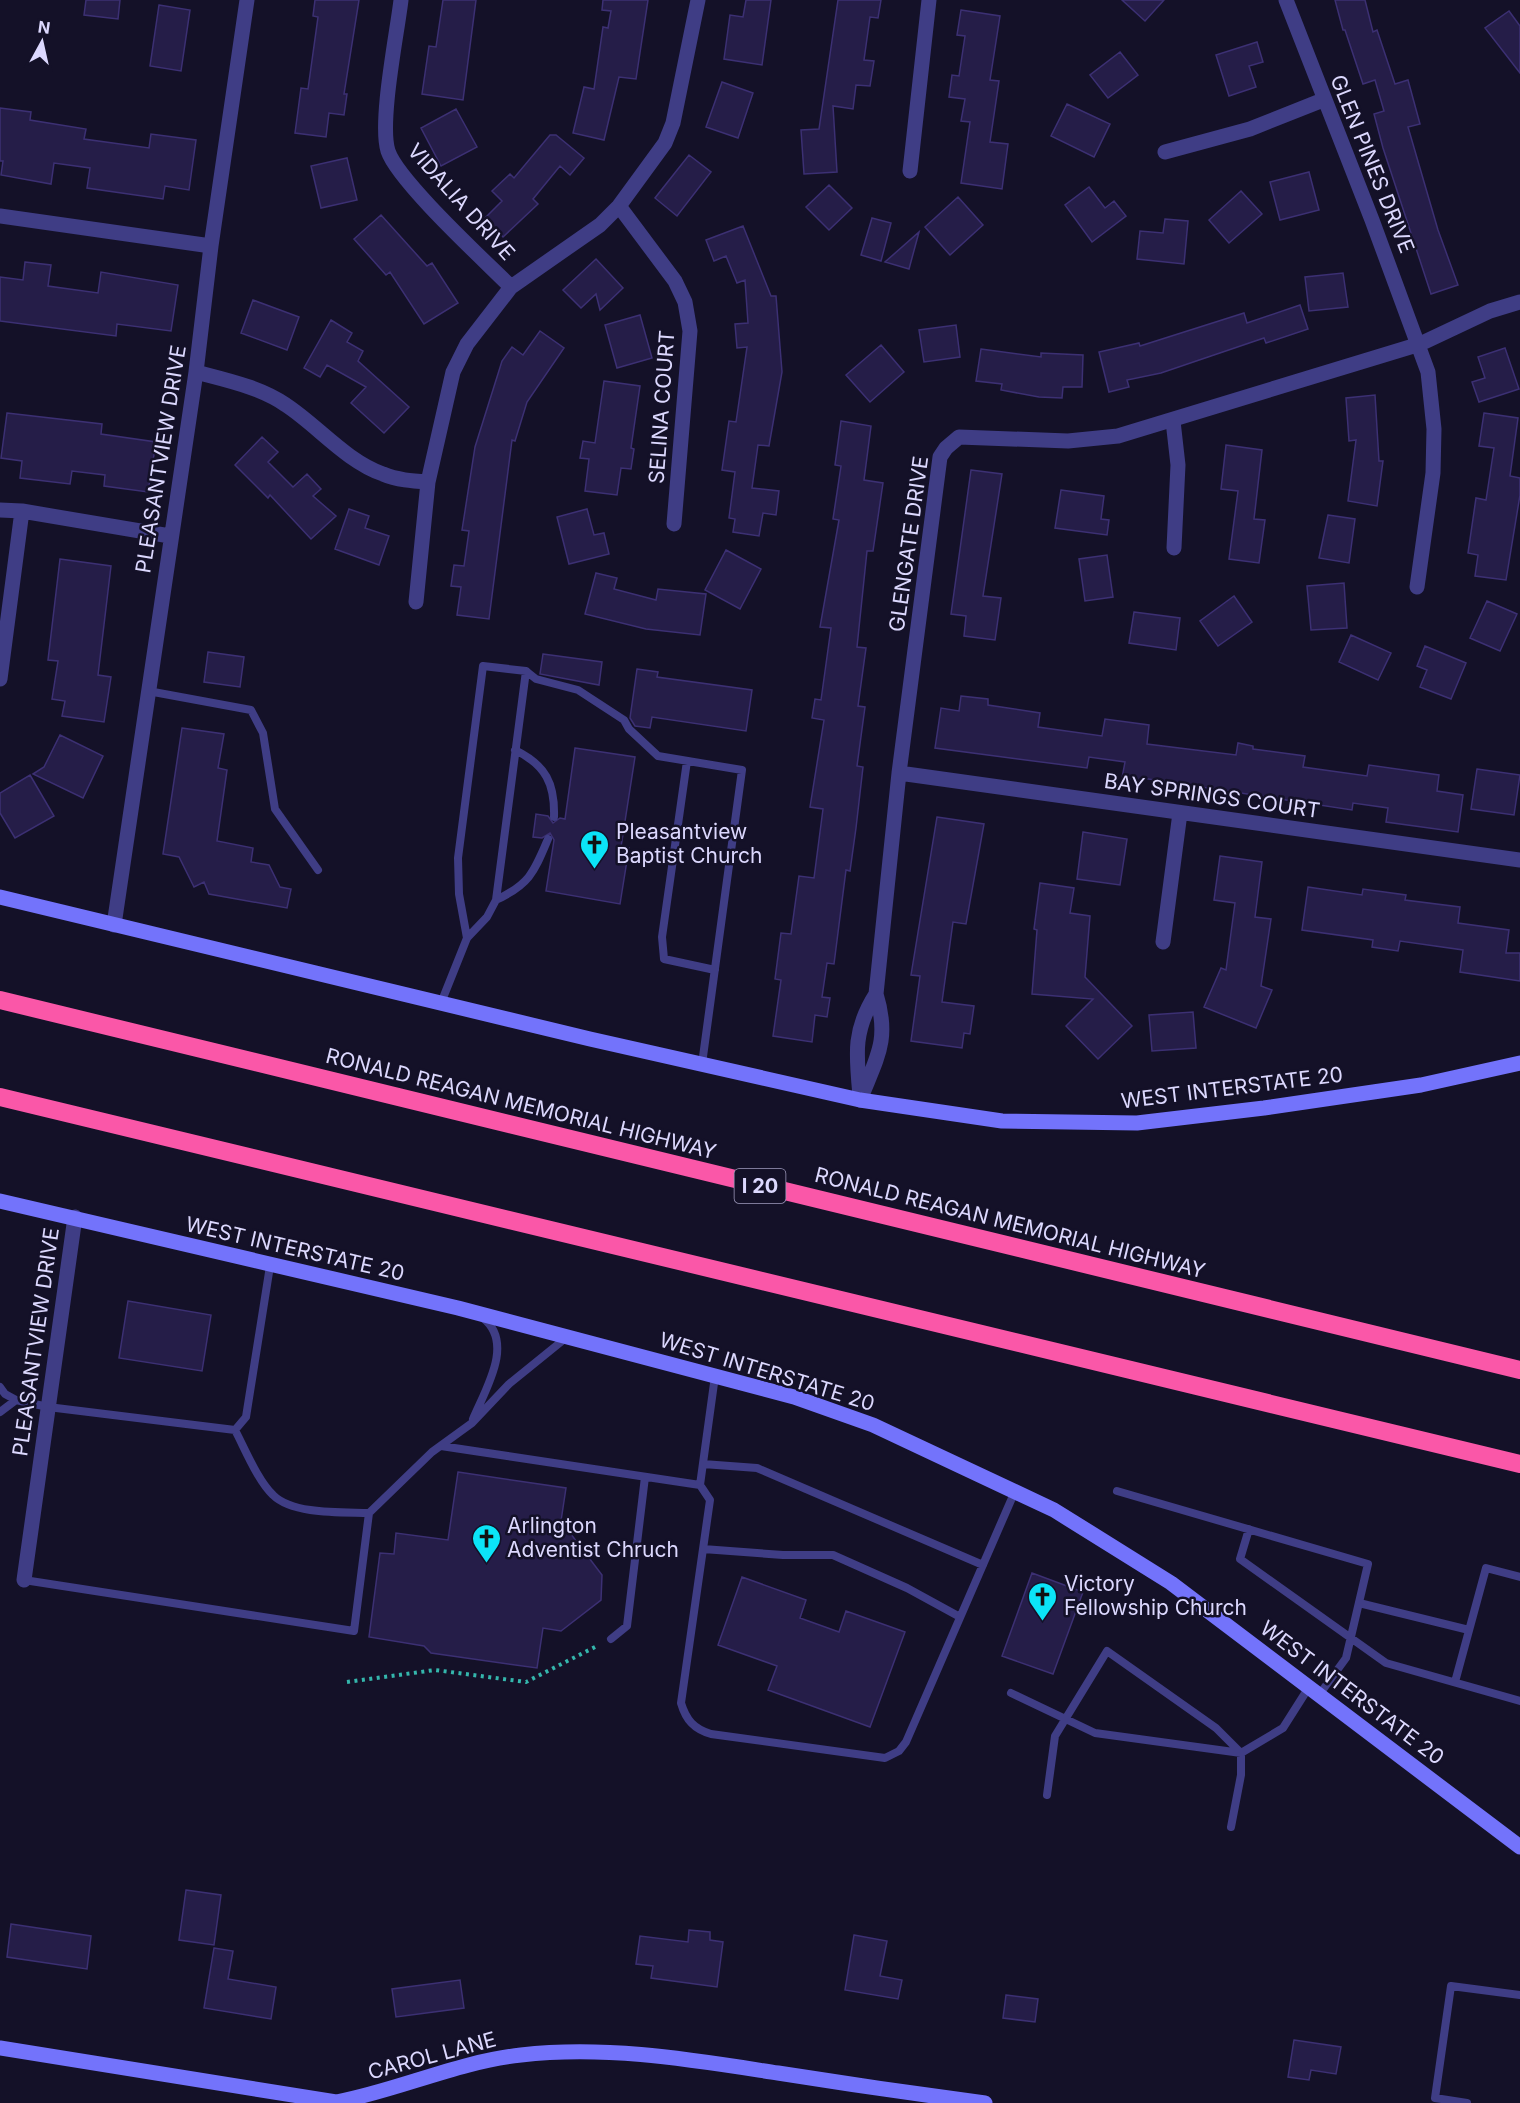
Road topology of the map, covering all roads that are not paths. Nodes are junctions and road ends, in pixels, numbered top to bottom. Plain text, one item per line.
1 (248, 0) edge
2 (401, 0) edge
3 (698, 0) edge
4 (929, 0) edge
5 (1286, 0) edge
6 (1323, 100) junction
7 (1165, 152) dead end
8 (910, 171) dead end
9 (619, 206) junction
10 (0, 216) edge
11 (211, 246) junction
12 (511, 287) junction
13 (1520, 302) edge
14 (1420, 344) junction
15 (196, 372) junction
16 (1173, 421) junction
17 (428, 482) junction
18 (0, 510) edge
19 (22, 511) junction
20 (674, 524) dead end
21 (170, 536) junction
22 (1174, 549) dead end
23 (1418, 587) dead end
24 (416, 602) dead end
25 (526, 671) junction
26 (0, 680) edge
27 (147, 691) junction
28 (515, 750) junction
29 (687, 761) junction
30 (899, 773) junction
31 (1180, 813) junction
32 (554, 817) dead end
33 (548, 839) dead end
34 (1520, 860) edge
35 (318, 870) dead end
36 (0, 897) edge
37 (496, 900) junction
38 (114, 925) junction
39 (467, 938) junction
40 (1163, 942) dead end
41 (714, 970) junction
42 (876, 994) junction
43 (0, 1000) edge
44 (441, 1003) junction
45 (858, 1041) junction
46 (881, 1045) junction
47 (1520, 1063) edge
48 (702, 1064) junction
49 (0, 1097) edge
50 (860, 1100) junction
51 (0, 1202) edge
52 (75, 1217) junction
53 (270, 1266) junction
54 (475, 1313) junction
55 (567, 1337) junction
56 (1520, 1370) edge
57 (715, 1376) junction
58 (0, 1387) edge
59 (16, 1400) junction
60 (48, 1407) junction
61 (0, 1412) edge
62 (472, 1423) junction
63 (235, 1430) junction
64 (441, 1446) junction
65 (703, 1464) junction
66 (1520, 1464) edge
67 (645, 1477) junction
68 (700, 1485) junction
69 (1015, 1491) junction
70 (1117, 1491) dead end
71 (369, 1513) junction
72 (1249, 1529) junction
73 (703, 1548) junction
74 (983, 1565) junction
75 (1520, 1576) edge
76 (24, 1580) joint
77 (1359, 1603) junction
78 (960, 1617) junction
79 (1469, 1630) junction
80 (1351, 1638) junction
81 (611, 1639) road end
82 (1455, 1682) junction
83 (1314, 1691) junction
84 (1011, 1693) dead end
85 (1520, 1701) edge
86 (1068, 1720) junction
87 (1241, 1753) junction
88 (1047, 1795) dead end
89 (1231, 1827) dead end
90 (1520, 1847) edge
91 (1520, 1995) edge
92 (0, 2048) edge
93 (336, 2102) edge
94 (985, 2103) edge
95 (1467, 2103) edge

1 - 11 street, PLEASANTVIEW DRIVE
2 - 12 street, VIDALIA DRIVE
3 - 9 street
4 - 8 street
5 - 6 street, GLEN PINES DRIVE
6 - 7 street
6 - 14 street, GLEN PINES DRIVE
9 - 12 street
9 - 20 street, SELINA COURT
10 - 11 street
11 - 15 street, PLEASANTVIEW DRIVE
12 - 17 street
13 - 14 street, GLENGATE DRIVE
14 - 16 street, GLENGATE DRIVE
14 - 23 street, GLEN PINES DRIVE
15 - 17 street
15 - 21 street, PLEASANTVIEW DRIVE
16 - 22 street
16 - 30 street, GLENGATE DRIVE
17 - 24 street
18 - 19 street
19 - 21 street
19 - 26 street
21 - 27 street, PLEASANTVIEW DRIVE
25 - 28 lane
25 - 29 lane
25 - 39 lane
27 - 35 lane
27 - 38 street, PLEASANTVIEW DRIVE
28 - 32 lane
28 - 37 lane
29 - 41 lane
29 - 41 lane
30 - 31 street, BAY SPRINGS COURT
30 - 42 street, GLENGATE DRIVE
31 - 34 street, BAY SPRINGS COURT
31 - 40 street
33 - 37 lane
36 - 38 main road, WEST INTERSTATE 20
37 - 39 lane
38 - 44 main road, WEST INTERSTATE 20
39 - 44 lane
41 - 48 lane
42 - 45 street, GLENGATE DRIVE
42 - 46 street, GLENGATE DRIVE
43 - 56 highway, RONALD REAGAN MEMORIAL HIGHWAY / I 20
44 - 48 main road, WEST INTERSTATE 20
45 - 46 street
45 - 50 street, GLENGATE DRIVE
46 - 50 street, GLENGATE DRIVE
47 - 50 main road, WEST INTERSTATE 20
48 - 50 main road, WEST INTERSTATE 20
49 - 66 highway
51 - 52 main road, WEST INTERSTATE 20
52 - 53 main road, WEST INTERSTATE 20
52 - 60 street, PLEASANTVIEW DRIVE
53 - 54 main road, WEST INTERSTATE 20
53 - 63 lane
54 - 55 main road, WEST INTERSTATE 20
54 - 62 lane
55 - 57 main road, WEST INTERSTATE 20
55 - 62 lane
57 - 65 lane
57 - 69 main road, WEST INTERSTATE 20
58 - 59 lane
59 - 60 lane
59 - 61 lane
60 - 63 lane
60 - 76 street, PLEASANTVIEW DRIVE
62 - 64 lane
63 - 71 lane
64 - 67 lane
64 - 71 lane
65 - 68 lane
65 - 74 lane
67 - 68 lane
67 - 81 lane
68 - 73 lane
69 - 74 lane
69 - 83 main road, WEST INTERSTATE 20
70 - 72 lane
71 - 76 lane
72 - 77 lane
72 - 80 lane
73 - 78 lane
73 - 78 lane
74 - 78 lane
75 - 79 lane
77 - 79 lane
77 - 80 lane
79 - 82 lane
80 - 82 lane
80 - 83 lane
82 - 85 lane
83 - 87 lane
83 - 90 main road, WEST INTERSTATE 20
84 - 86 lane
86 - 87 lane
86 - 87 lane
86 - 88 lane
87 - 89 lane
91 - 95 lane
92 - 93 main road, CAROL LANE
93 - 94 main road, CAROL LANE

